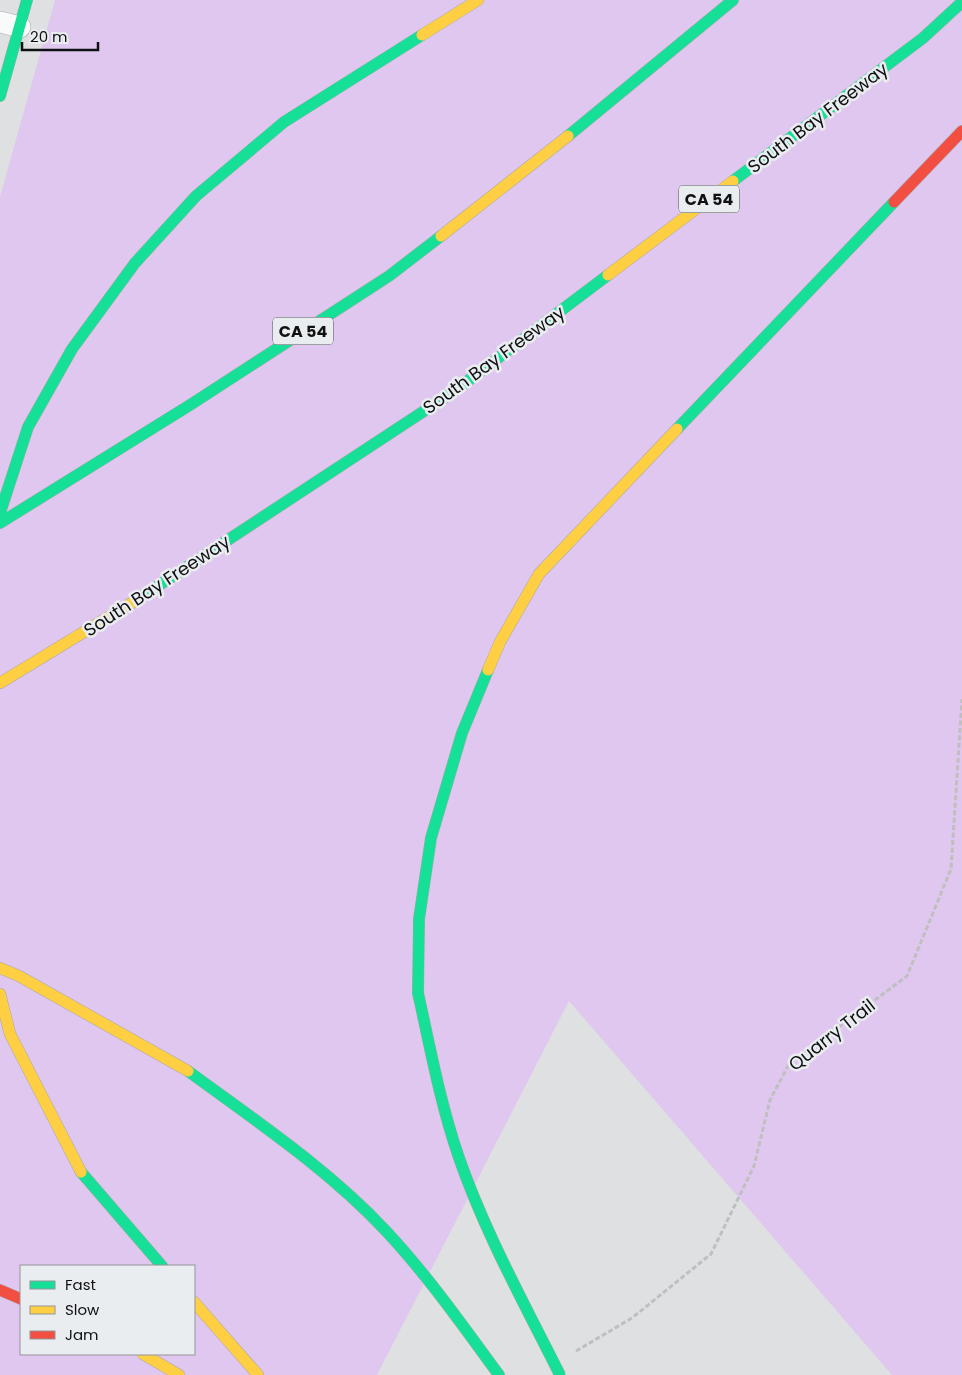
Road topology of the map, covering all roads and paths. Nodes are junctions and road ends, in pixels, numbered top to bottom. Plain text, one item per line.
1 (27, 0) edge
2 (478, 0) edge
3 (733, 0) edge
4 (962, 2) edge
5 (10, 24) edge
6 (0, 96) edge
7 (962, 131) edge
8 (0, 513) edge
9 (0, 522) edge
10 (0, 683) edge
11 (962, 698) edge
12 (0, 968) edge
13 (0, 994) edge
14 (161, 1265) edge
15 (0, 1290) edge
16 (20, 1299) edge
17 (195, 1303) edge
18 (575, 1351) dead end
19 (145, 1355) edge
20 (179, 1375) edge
21 (258, 1375) edge
22 (499, 1375) edge
23 (560, 1375) edge

1 - 5 main road
2 - 8 main road
3 - 9 main road, CA 54
4 - 10 main road, South Bay Freeway / CA 54
5 - 6 main road
7 - 23 main road, bridge
11 - 18 path, Quarry Trail
12 - 22 main road
13 - 14 main road
15 - 16 main road
17 - 21 main road
19 - 20 main road

